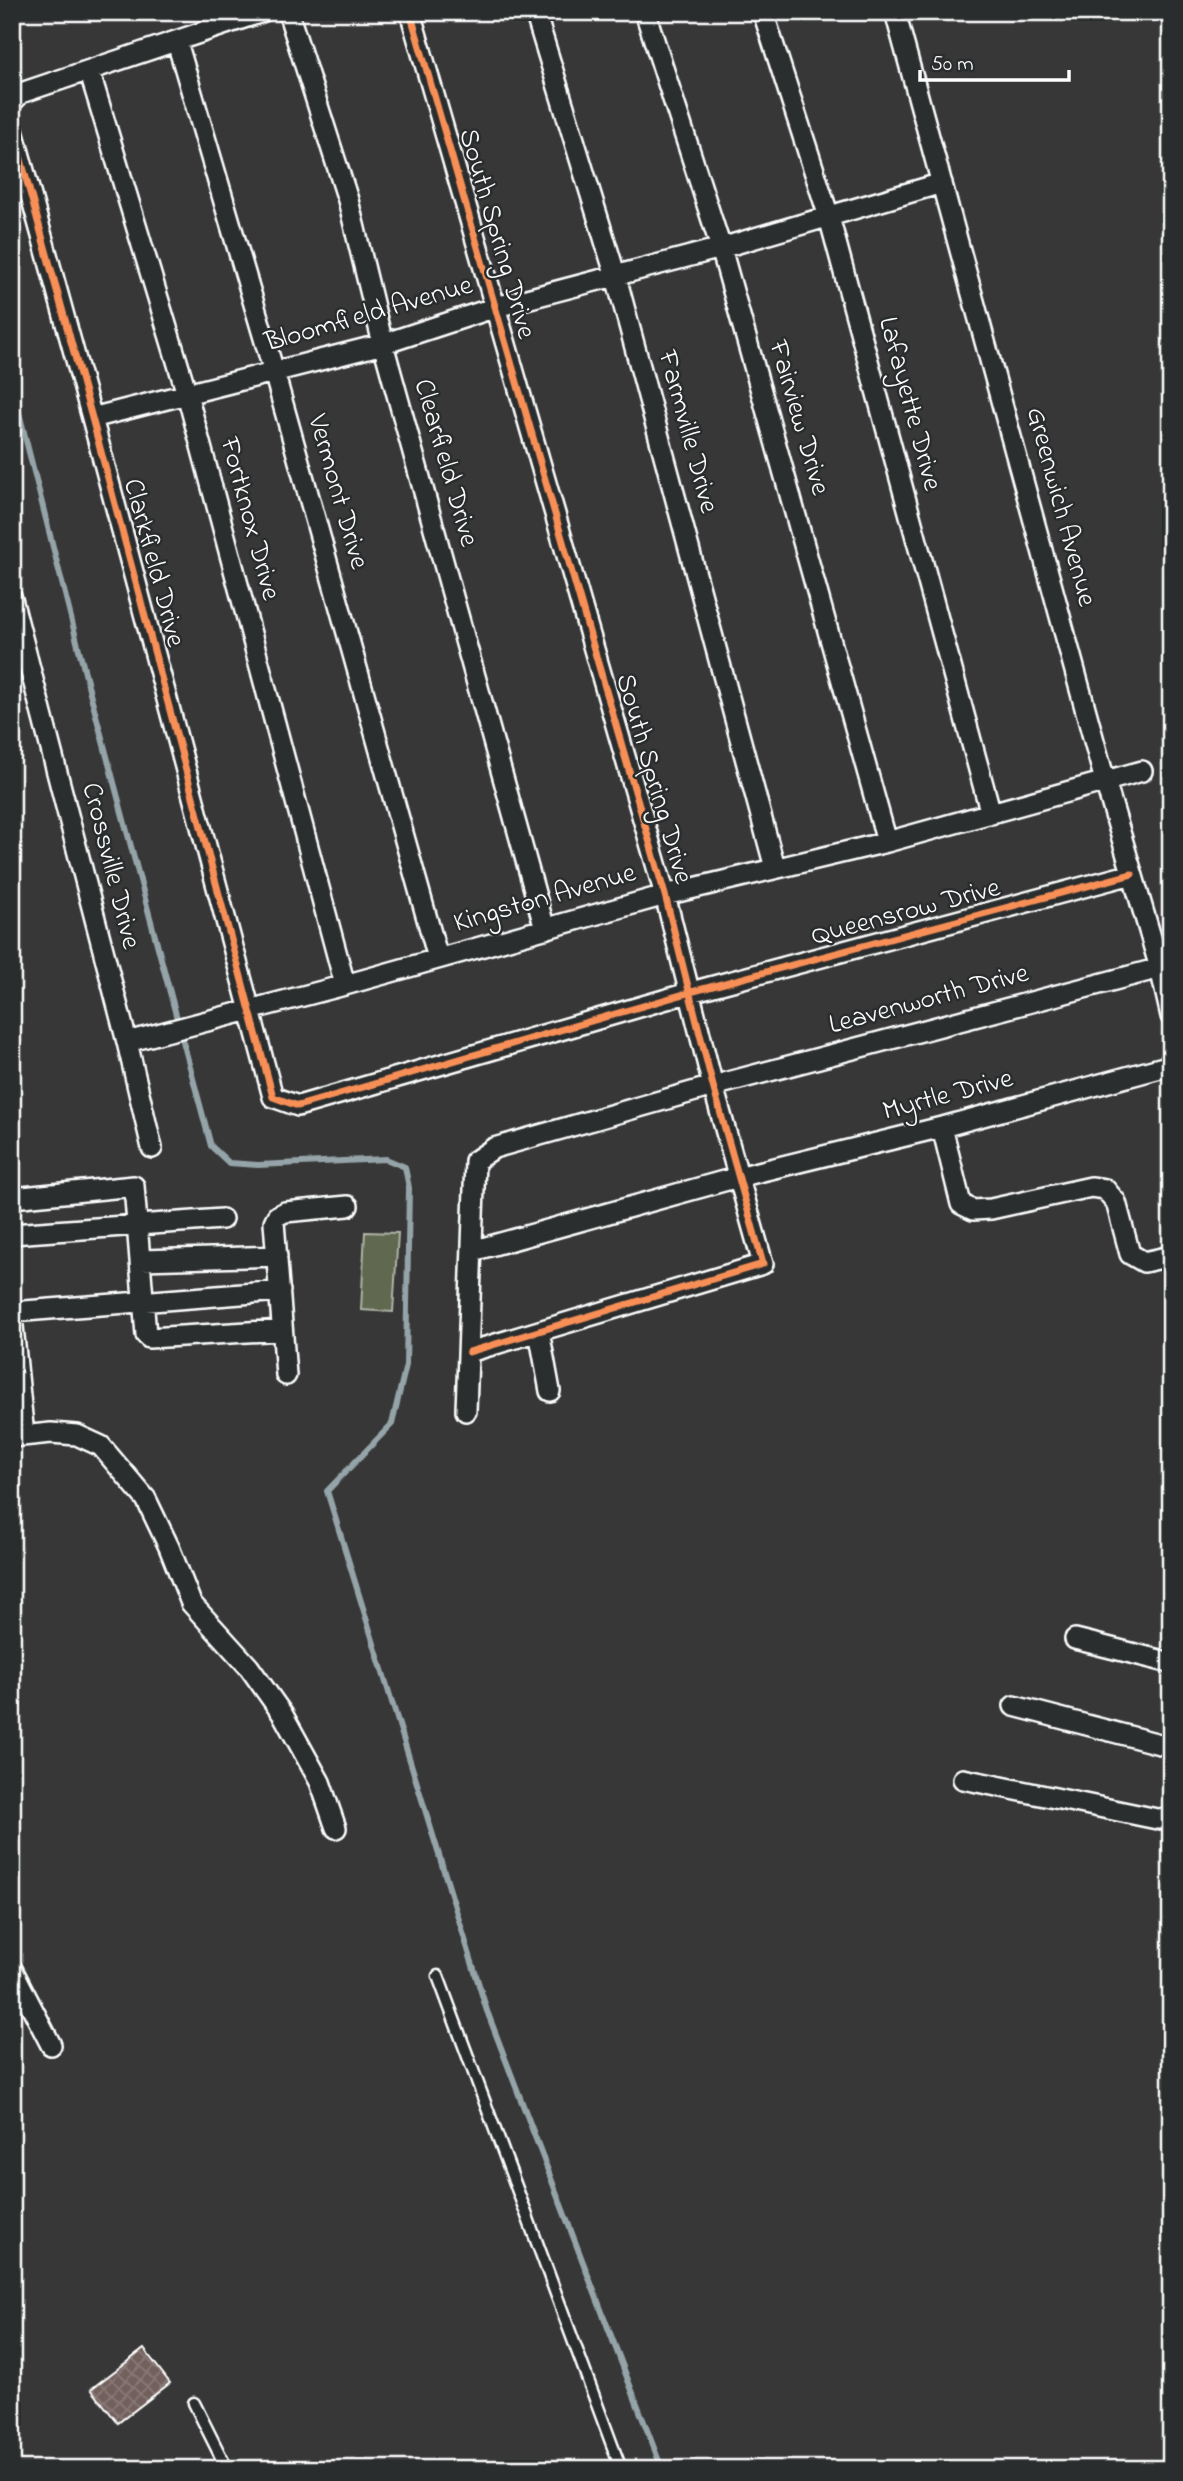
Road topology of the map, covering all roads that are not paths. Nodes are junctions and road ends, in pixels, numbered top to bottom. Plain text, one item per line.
1 (262, 12) edge
2 (288, 12) edge
3 (410, 12) edge
4 (535, 12) edge
5 (645, 12) edge
6 (764, 12) edge
7 (895, 12) edge
8 (177, 42) junction
9 (89, 70) junction
10 (12, 102) edge
11 (12, 127) edge
12 (942, 183) junction
13 (829, 217) junction
14 (721, 248) junction
15 (616, 277) junction
16 (496, 307) junction
17 (383, 344) junction
18 (274, 372) junction
19 (187, 394) junction
20 (92, 418) junction
21 (12, 599) edge
22 (1142, 771) dead end
23 (1105, 781) junction
24 (991, 814) junction
25 (887, 842) junction
26 (775, 868) junction
27 (1132, 874) junction
28 (665, 895) junction
29 (545, 929) junction
30 (439, 958) junction
31 (1160, 968) junction
32 (345, 985) junction
33 (691, 992) junction
34 (250, 1010) junction
35 (1171, 1016) edge
36 (127, 1042) junction
37 (1171, 1065) edge
38 (713, 1086) junction
39 (942, 1127) junction
40 (152, 1148) dead end
41 (738, 1177) junction
42 (12, 1198) edge
43 (348, 1206) dead end
44 (222, 1219) dead end
45 (138, 1225) junction
46 (12, 1234) edge
47 (472, 1251) junction
48 (277, 1256) junction
49 (1171, 1256) edge
50 (141, 1260) junction
51 (280, 1291) junction
52 (143, 1303) junction
53 (12, 1314) edge
54 (282, 1330) junction
55 (539, 1331) junction
56 (15, 1351) edge
57 (469, 1352) junction
58 (286, 1375) dead end
59 (550, 1391) dead end
60 (466, 1411) dead end
61 (18, 1436) edge
62 (1075, 1639) dead end
63 (1171, 1663) edge
64 (1014, 1706) dead end
65 (1171, 1747) edge
66 (963, 1779) dead end
67 (1171, 1818) edge
68 (336, 1828) dead end
69 (12, 1969) edge
70 (438, 1976) dead end
71 (51, 2045) dead end
72 (194, 2403) dead end
73 (227, 2469) edge
74 (621, 2469) edge

1 - 8 street
2 - 17 street, Clearfield Drive
3 - 16 street, South Spring Drive
4 - 15 street, Farmville Drive
5 - 14 street, Fairview Drive
6 - 13 street, Lafayette Drive
7 - 12 street, Greenwich Avenue
8 - 9 street
8 - 18 street, Vermont Drive
9 - 10 street
9 - 19 street, Fortknox Drive
11 - 20 street, Clarkfield Drive
12 - 13 street, Bloomfield Avenue
12 - 23 street, Greenwich Avenue
13 - 14 street, Bloomfield Avenue
13 - 24 street, Lafayette Drive
14 - 15 street, Bloomfield Avenue
14 - 25 street, Fairview Drive
15 - 16 street, Bloomfield Avenue
15 - 26 street, Farmville Drive
16 - 17 street, Bloomfield Avenue
16 - 28 street, South Spring Drive
17 - 18 street, Bloomfield Avenue
17 - 29 street, Clearfield Drive
18 - 19 street, Bloomfield Avenue
18 - 30 street, Vermont Drive
19 - 20 street, Bloomfield Avenue
19 - 32 street, Fortknox Drive
20 - 34 street, Clarkfield Drive
21 - 36 street, Crossville Drive
22 - 23 street, Kingston Avenue
23 - 24 street, Kingston Avenue
23 - 27 street, Greenwich Avenue
24 - 25 street, Kingston Avenue
25 - 26 street, Kingston Avenue
26 - 28 street, Kingston Avenue
27 - 31 street, Greenwich Avenue
27 - 33 street, Queensrow Drive
28 - 29 street, Kingston Avenue
28 - 33 street, South Spring Drive
29 - 30 street, Kingston Avenue
30 - 32 street, Kingston Avenue
31 - 35 street, Greenwich Avenue
31 - 38 street, Leavenworth Drive
32 - 34 street, Kingston Avenue
33 - 34 street, Clarkfield Drive
33 - 38 street, South Spring Drive
34 - 36 street, Kingston Avenue
36 - 40 street, Crossville Drive
37 - 39 street, Myrtle Drive
38 - 41 street, South Spring Drive
38 - 47 street, Leavenworth Drive
39 - 41 street, Myrtle Drive
39 - 49 street
41 - 47 street, Myrtle Drive
41 - 55 street, South Spring Drive
42 - 45 street
43 - 48 street
44 - 45 street
45 - 46 street
45 - 50 street
47 - 57 street
48 - 50 street
48 - 51 street
50 - 52 street
51 - 52 street
51 - 54 street
52 - 53 street
52 - 54 street
53 - 56 street
54 - 58 street
55 - 57 street, South Spring Drive
55 - 59 street
56 - 61 street
57 - 60 street
61 - 68 street
62 - 63 street
64 - 65 street
66 - 67 street
69 - 71 street
70 - 74 lane
72 - 73 lane

